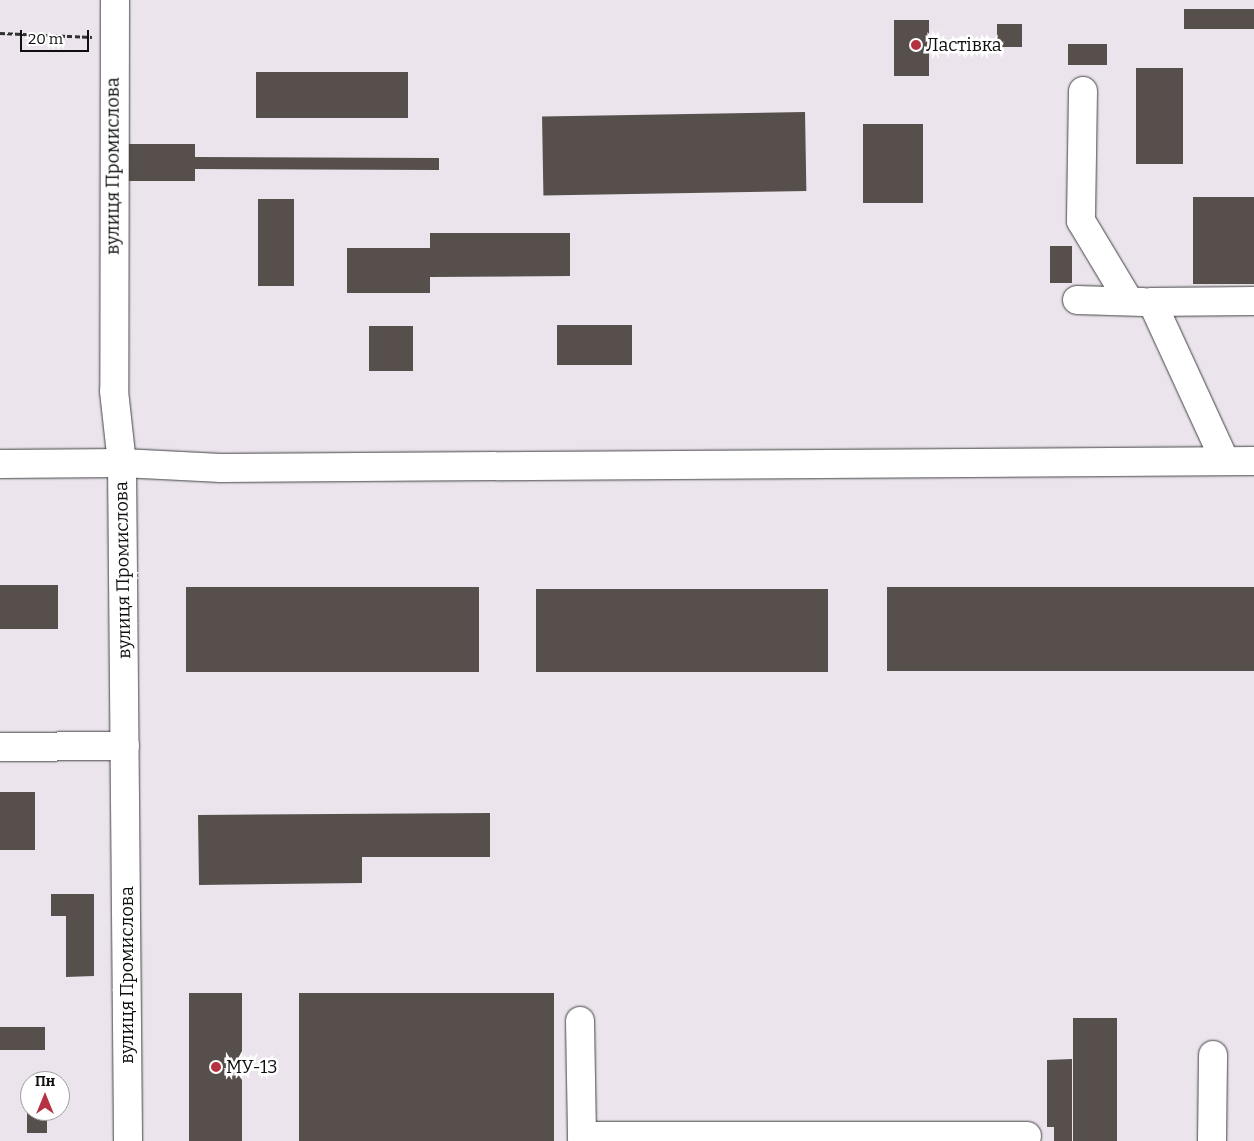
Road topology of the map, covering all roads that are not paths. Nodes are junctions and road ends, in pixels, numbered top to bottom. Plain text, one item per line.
1 (115, 0) edge
2 (1083, 91) dead end
3 (1077, 300) dead end
4 (1254, 301) edge
5 (1140, 302) junction
6 (1225, 461) junction
7 (1254, 461) edge
8 (122, 463) junction
9 (0, 464) edge
10 (125, 746) junction
11 (0, 747) edge
12 (580, 1021) dead end
13 (1213, 1055) dead end
14 (1027, 1136) dead end
15 (582, 1139) edge
16 (128, 1141) edge
17 (1212, 1141) edge

1 - 8 street, вулиця Промислова
2 - 5 street
3 - 5 street
4 - 5 street
5 - 6 street
6 - 7 street
6 - 8 street
8 - 9 street
8 - 10 street, вулиця Промислова
10 - 11 street
10 - 16 street, вулиця Промислова
12 - 15 street
13 - 17 street
14 - 15 street

